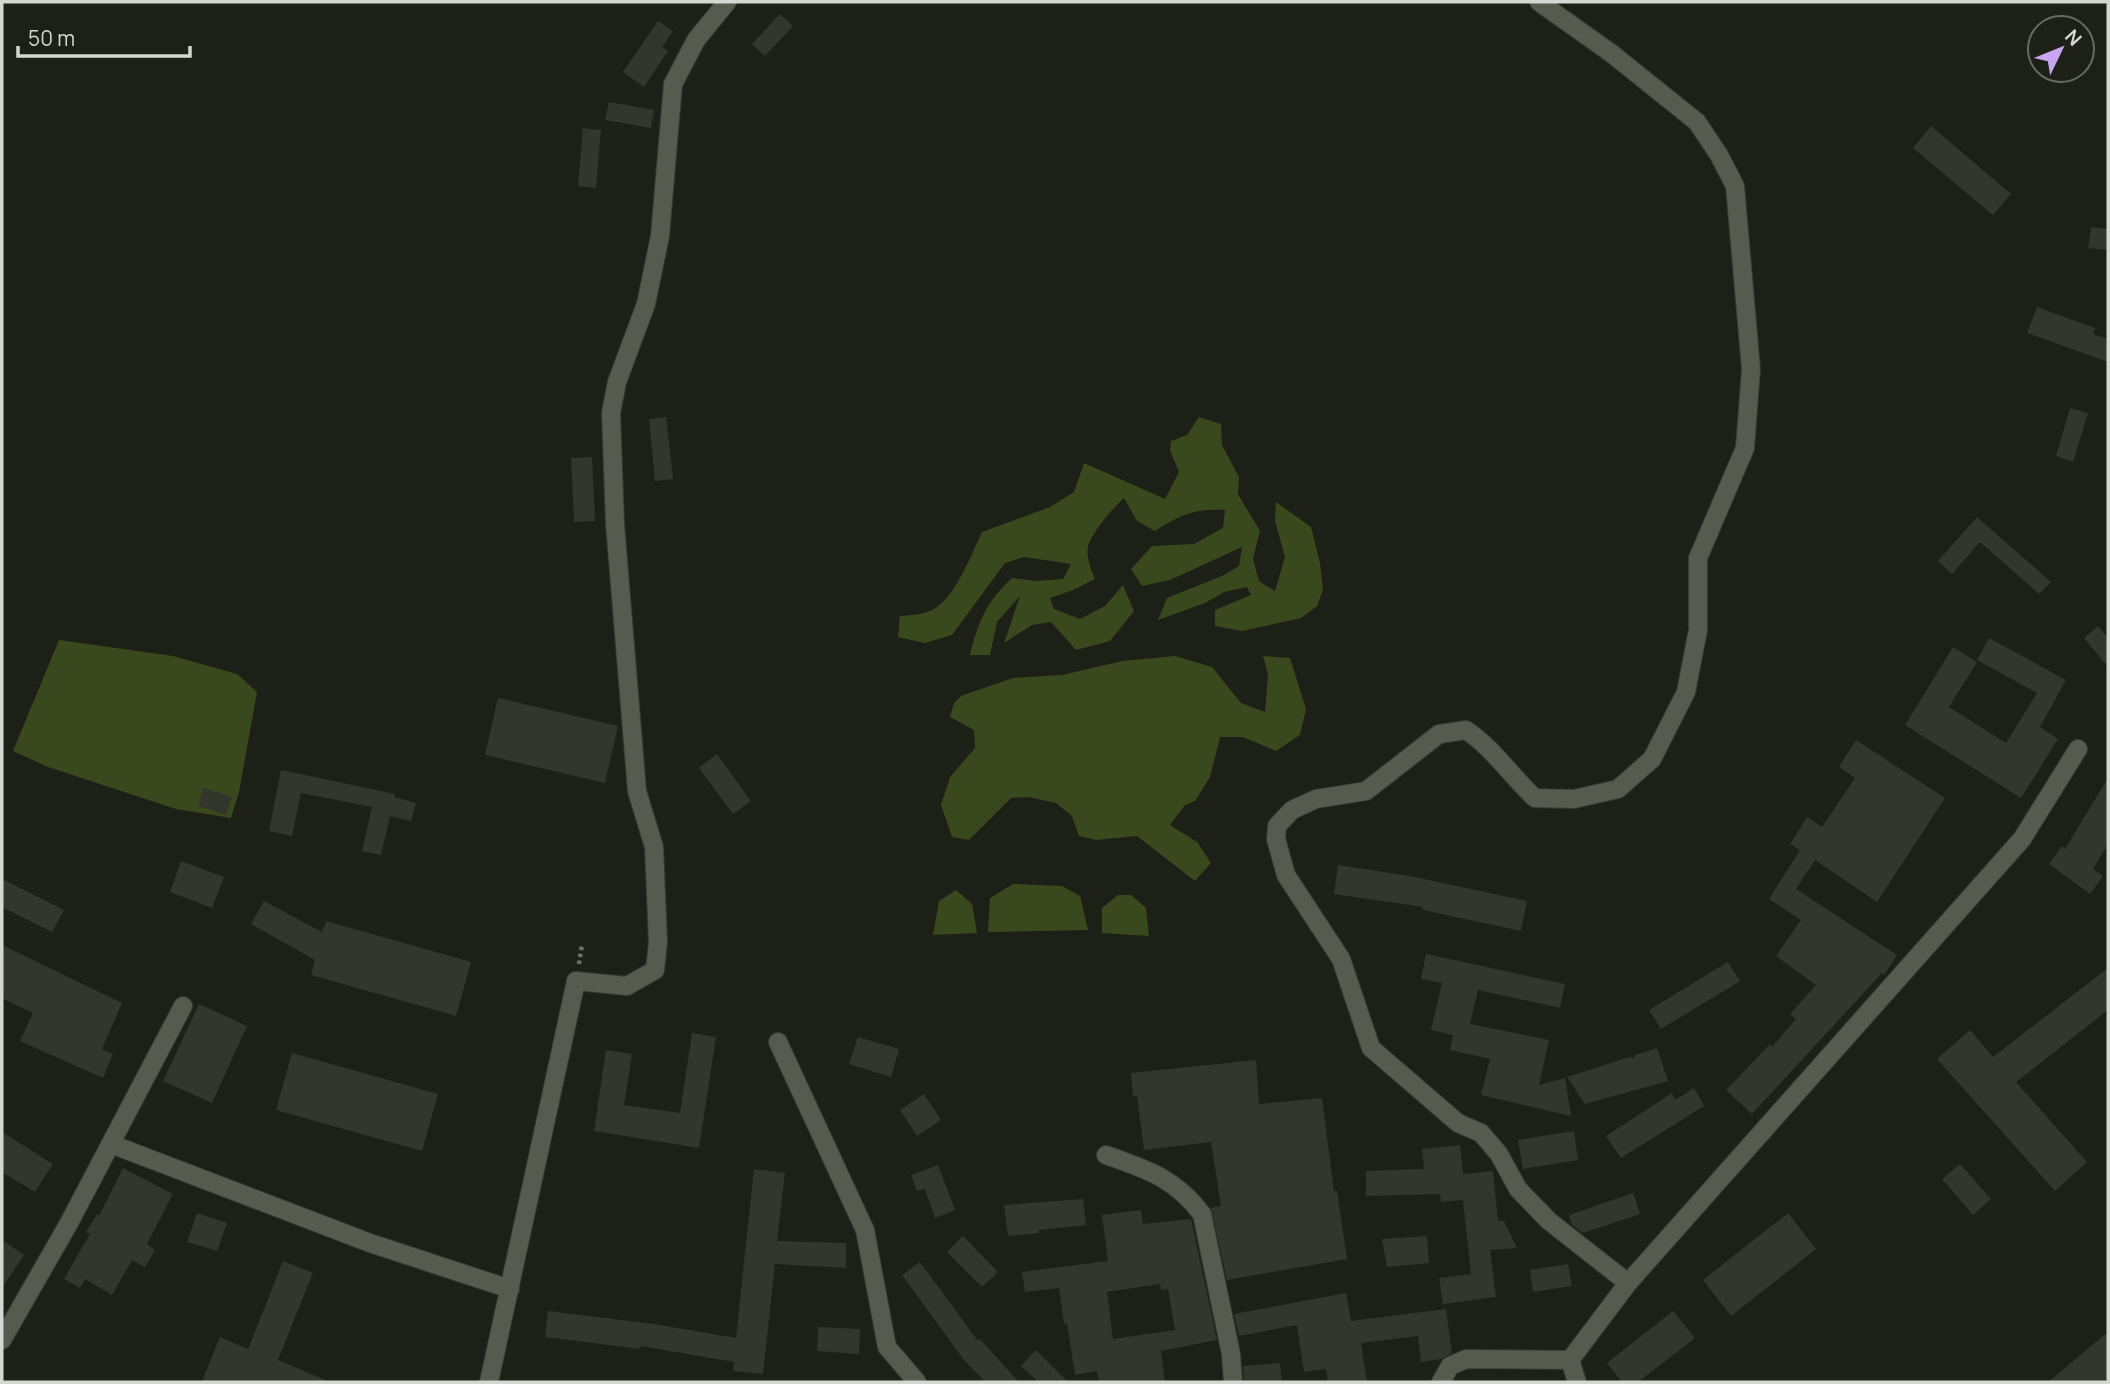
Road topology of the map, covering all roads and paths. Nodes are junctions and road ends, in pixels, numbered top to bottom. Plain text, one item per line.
1 (727, 2) edge
2 (1539, 2) edge
3 (2078, 749) dead end
4 (183, 1006) dead end
5 (778, 1042) dead end
6 (111, 1144) junction
7 (1106, 1155) dead end
8 (1628, 1283) junction
9 (510, 1289) junction
10 (2, 1340) edge
11 (1570, 1360) junction
12 (489, 1382) edge
13 (917, 1382) edge
14 (1233, 1382) edge
15 (1441, 1382) edge
16 (1577, 1382) edge

1 - 9 street
2 - 8 street
3 - 8 street
4 - 6 street
5 - 13 street
6 - 9 street
6 - 10 street
7 - 14 street
8 - 11 street
9 - 12 street
11 - 15 street
11 - 16 street

